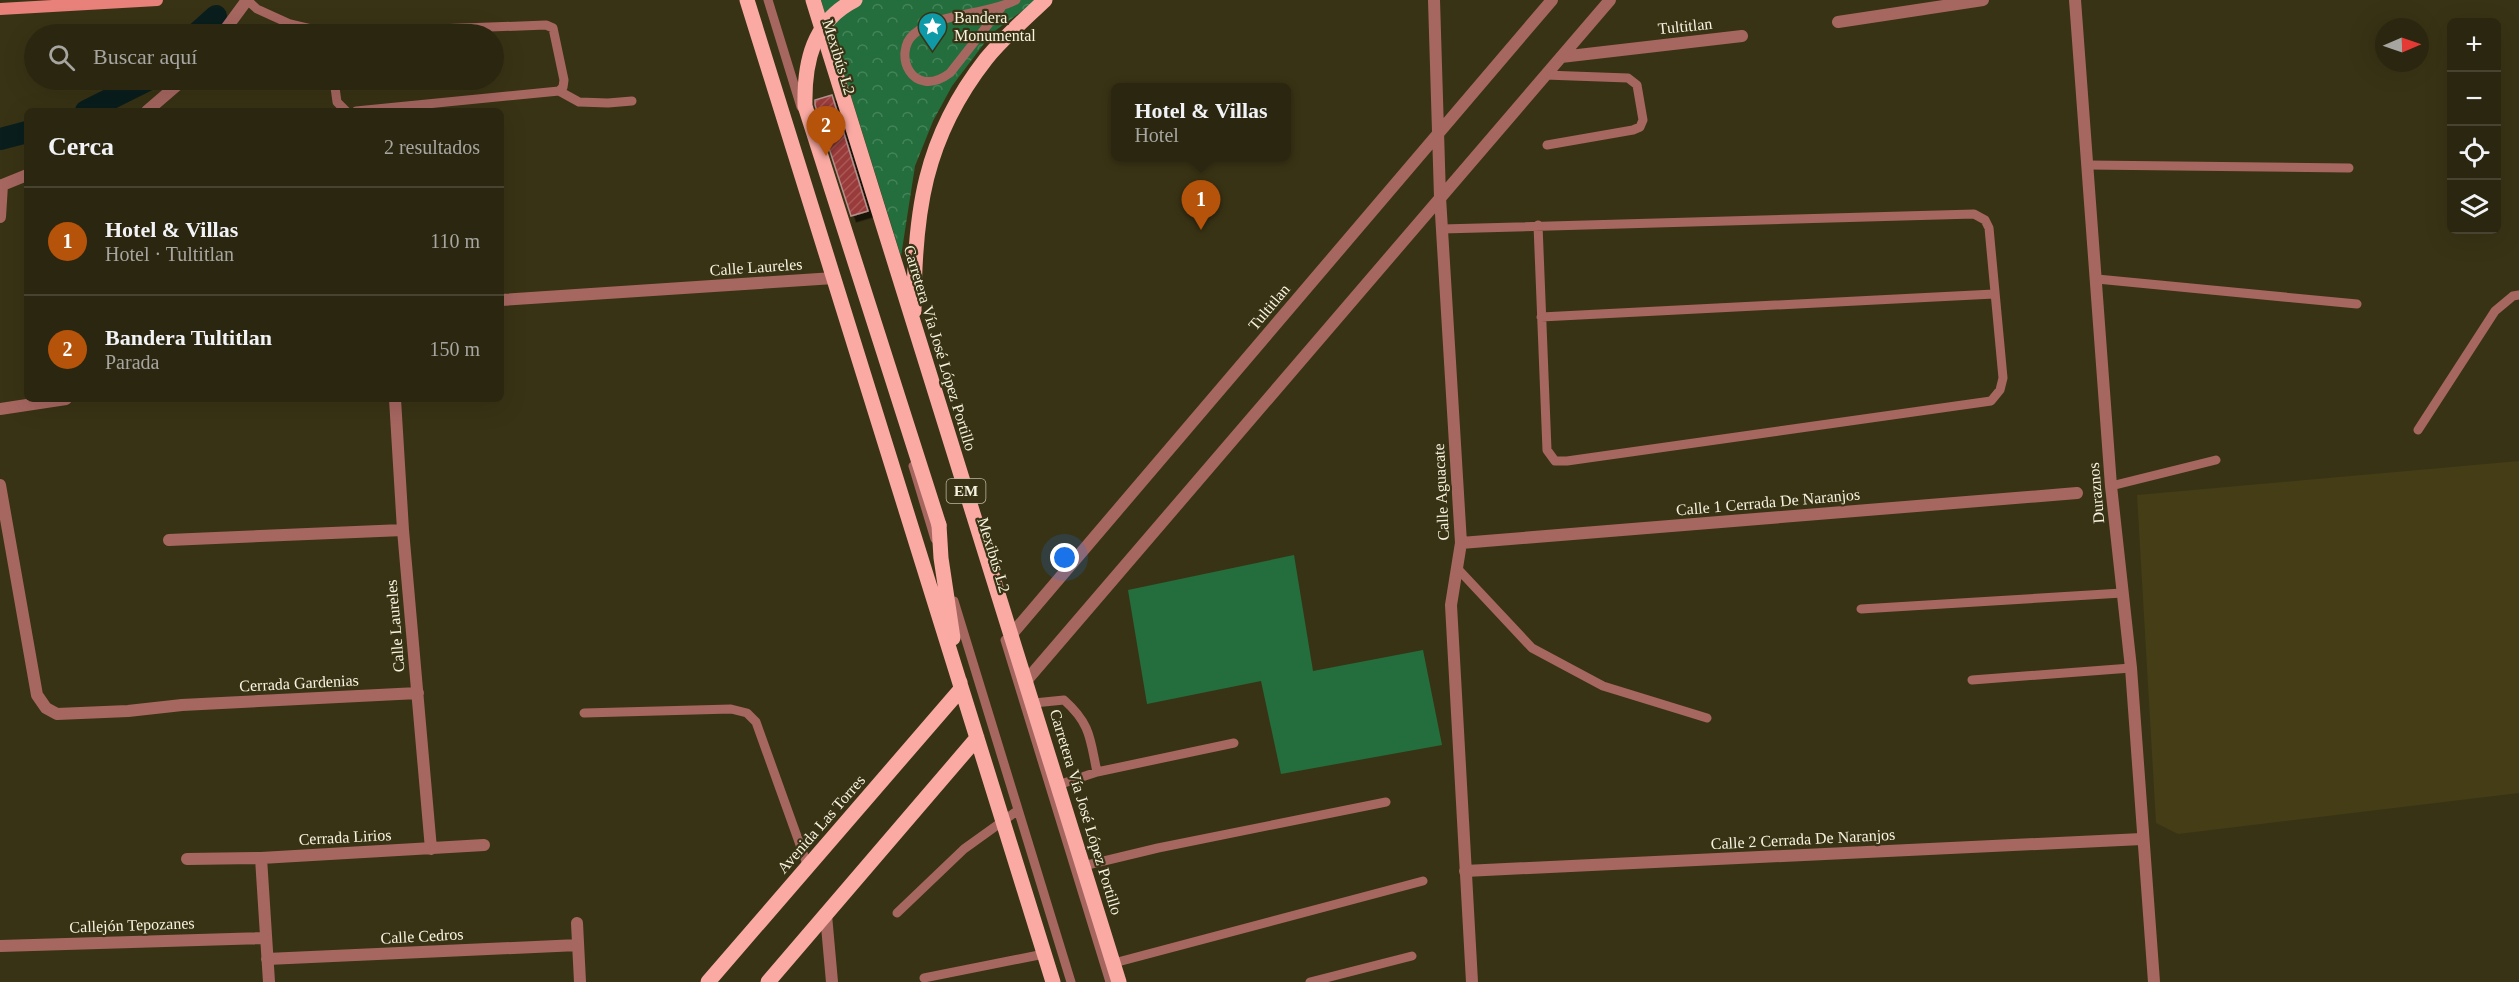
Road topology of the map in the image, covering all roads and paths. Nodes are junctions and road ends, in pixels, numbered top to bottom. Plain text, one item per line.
1 (158, 0) edge
2 (247, 0) edge
3 (747, 0) edge
4 (768, 0) edge
5 (806, 0) edge
6 (813, 0) edge
7 (855, 0) edge
8 (1016, 0) edge
9 (1045, 0) edge
10 (1434, 0) edge
11 (1552, 0) edge
12 (1610, 0) edge
13 (1983, 0) edge
14 (2075, 0) edge
15 (1001, 8) junction
16 (0, 9) edge
17 (1838, 22) dead end
18 (229, 24) edge
19 (290, 24) edge
20 (504, 27) edge
21 (1742, 36) dead end
22 (1561, 57) junction
23 (1545, 75) junction
24 (171, 90) edge
25 (336, 90) edge
26 (559, 91) junction
27 (632, 100) dead end
28 (150, 108) edge
29 (343, 108) edge
30 (386, 108) edge
31 (1440, 132) junction
32 (1547, 145) dead end
33 (2088, 165) junction
34 (2349, 168) dead end
35 (24, 176) edge
36 (1, 186) edge
37 (1440, 197) junction
38 (0, 217) edge
39 (1539, 225) junction
40 (1442, 229) junction
41 (834, 278) junction
42 (2097, 279) junction
43 (1994, 294) junction
44 (2519, 295) edge
45 (504, 300) edge
46 (2357, 304) dead end
47 (1541, 317) junction
48 (914, 326) junction
49 (46, 402) edge
50 (395, 402) edge
51 (0, 409) edge
52 (2418, 430) dead end
53 (2216, 460) dead end
54 (0, 485) edge
55 (2111, 486) junction
56 (2077, 493) dead end
57 (403, 530) junction
58 (169, 540) dead end
59 (1461, 543) junction
60 (941, 558) junction
61 (1457, 568) junction
62 (2122, 593) junction
63 (1861, 609) dead end
64 (1011, 635) junction
65 (2131, 669) junction
66 (1972, 680) dead end
67 (1026, 681) junction
68 (962, 689) junction
69 (418, 693) junction
70 (1034, 703) junction
71 (584, 713) dead end
72 (1707, 718) dead end
73 (977, 738) junction
74 (1234, 743) dead end
75 (1097, 772) junction
76 (1058, 785) junction
77 (1386, 802) dead end
78 (1017, 810) junction
79 (1002, 820) junction
80 (2142, 839) junction
81 (484, 845) dead end
82 (430, 849) junction
83 (261, 858) junction
84 (187, 859) dead end
85 (1083, 866) junction
86 (808, 867) junction
87 (1465, 872) junction
88 (1423, 881) dead end
89 (897, 913) dead end
90 (826, 915) junction
91 (577, 923) dead end
92 (266, 938) junction
93 (578, 945) junction
94 (0, 946) edge
95 (1044, 954) junction
96 (1412, 956) dead end
97 (267, 959) junction
98 (1114, 963) junction
99 (924, 978) dead end
100 (269, 982) edge
101 (580, 982) edge
102 (708, 982) edge
103 (768, 982) edge
104 (832, 982) edge
105 (1053, 982) edge
106 (1071, 982) edge
107 (1110, 982) edge
108 (1119, 982) edge
109 (1310, 982) edge
110 (1472, 982) edge
111 (2154, 982) edge

1 - 16 street
2 - 18 street
2 - 19 lane
3 - 41 main road
4 - 60 lane
5 - 107 lane, Mexibús L2
6 - 48 main road, Carretera Vía José López Portillo / EM
7 - 60 main road, bridge
8 - 15 lane
9 - 48 main road
10 - 31 street, Calle Aguacate
11 - 31 street, Tultitlan
12 - 22 street
13 - 17 street
14 - 33 street, Duraznos
15 - 15 lane
20 - 26 lane
21 - 22 street, Tultitlan
22 - 23 street
23 - 32 lane
23 - 37 street
24 - 28 street
25 - 29 lane
26 - 27 lane
26 - 30 lane
31 - 37 street, Calle Aguacate
31 - 64 street, Tultitlan
33 - 34 lane
33 - 42 street, Duraznos
35 - 36 street
36 - 38 street
37 - 40 street, Calle Aguacate
37 - 67 street
39 - 40 lane
39 - 43 lane
39 - 47 lane
40 - 59 street, Calle Aguacate
41 - 45 street, Calle Laureles
41 - 68 main road
42 - 46 lane
42 - 55 street, Duraznos
43 - 47 lane
43 - 47 lane
44 - 52 lane
48 - 64 main road, Carretera Vía José López Portillo / EM
49 - 51 street
50 - 57 street, Calle Laureles
53 - 55 lane
54 - 69 street, Cerrada Gardenias
55 - 62 street, Duraznos
56 - 59 street, Calle 1 Cerrada De Naranjos
57 - 58 street
57 - 69 street, Calle Laureles
59 - 61 street, Calle Aguacate
60 - 68 main road
60 - 78 lane
61 - 72 lane
61 - 87 street, Calle Aguacate
62 - 63 lane
62 - 65 street, Duraznos
64 - 67 main road, Carretera Vía José López Portillo / EM
65 - 66 lane
65 - 80 street, Duraznos
67 - 70 main road, Carretera Vía José López Portillo / EM
68 - 73 main road
68 - 86 main road, Avenida Las Torres
69 - 82 street, Calle Laureles
70 - 75 lane
70 - 76 main road, Carretera Vía José López Portillo / EM
71 - 86 lane
73 - 79 main road
73 - 90 main road
74 - 75 lane
75 - 76 lane
76 - 85 main road, Carretera Vía José López Portillo / EM
77 - 85 lane
78 - 79 lane
78 - 106 lane
79 - 89 lane
79 - 95 main road
80 - 87 street, Calle 2 Cerrada De Naranjos
80 - 111 street, Duraznos
81 - 82 street, Cerrada Lirios
82 - 83 street, Cerrada Lirios
83 - 84 street, Cerrada Lirios
83 - 92 street
85 - 98 main road, Carretera Vía José López Portillo / EM
86 - 102 main road, Avenida Las Torres
87 - 110 street, Calle Aguacate
88 - 98 lane
90 - 103 main road
90 - 104 street
91 - 93 street
92 - 94 street, Callejón Tepozanes
92 - 97 street
93 - 97 street, Calle Cedros
93 - 101 street
95 - 99 lane
95 - 105 main road
96 - 109 lane
97 - 100 street
98 - 108 main road, Carretera Vía José López Portillo / EM

